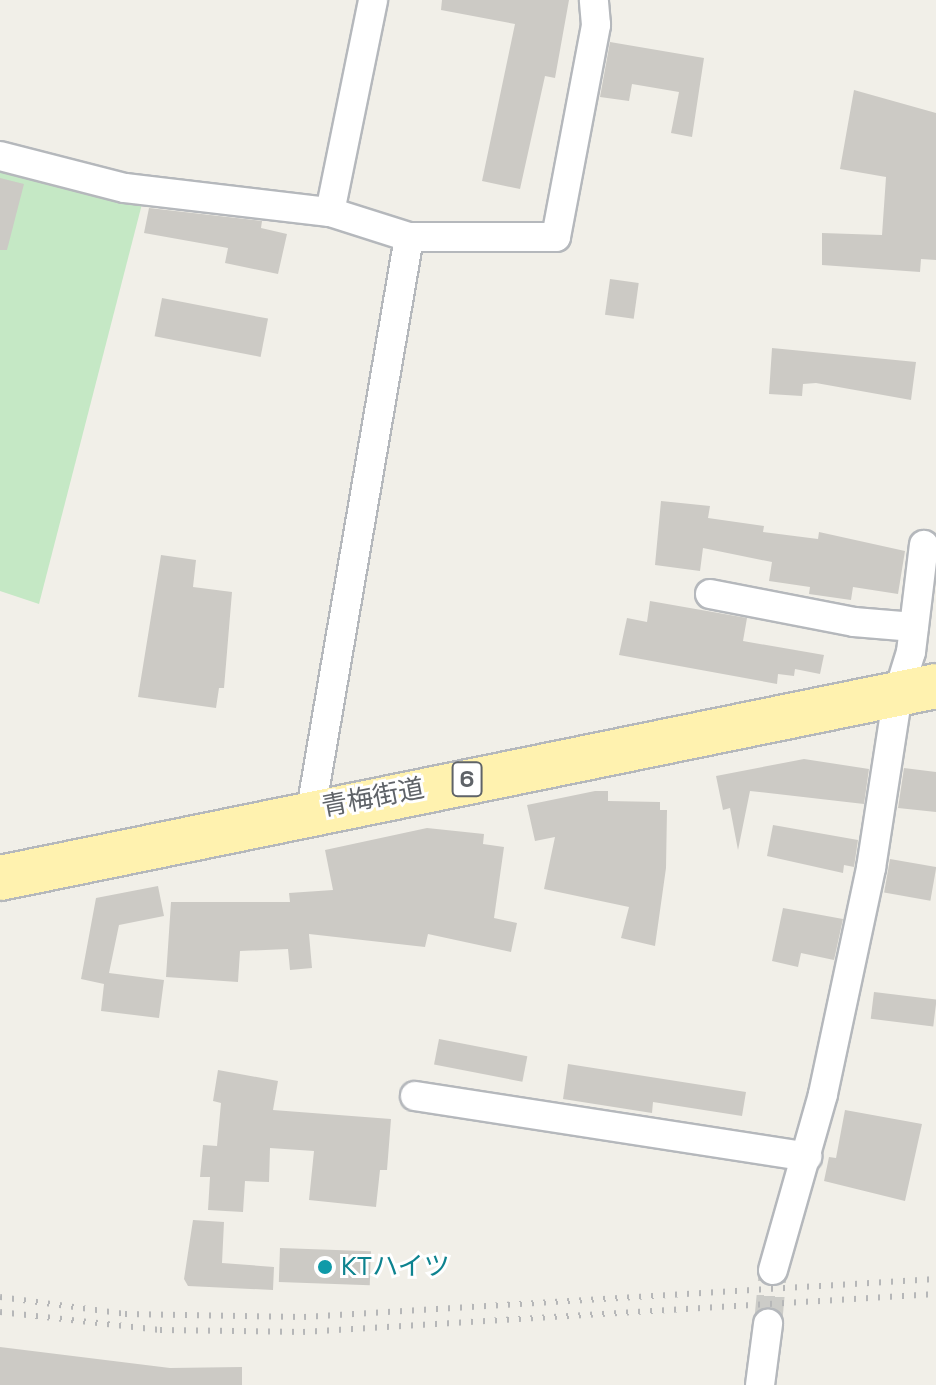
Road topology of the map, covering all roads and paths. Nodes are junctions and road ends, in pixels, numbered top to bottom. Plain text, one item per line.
1 (373, 0) edge
2 (594, 0) edge
3 (0, 156) edge
4 (330, 212) junction
5 (409, 237) junction
6 (924, 545) dead end
7 (710, 594) dead end
8 (914, 627) junction
9 (917, 690) edge
10 (311, 810) junction
11 (0, 878) edge
12 (415, 1096) dead end
13 (807, 1157) junction
14 (773, 1270) tunnel mouth
15 (768, 1324) tunnel mouth
16 (760, 1385) edge

1 - 4 street
2 - 5 street
3 - 4 street
4 - 5 street
5 - 10 street
6 - 8 street
7 - 8 street
8 - 9 street
9 - 10 main road, 青梅街道 / 6
9 - 13 street
10 - 11 main road, 青梅街道 / 6
12 - 13 street
13 - 14 street
15 - 16 street

